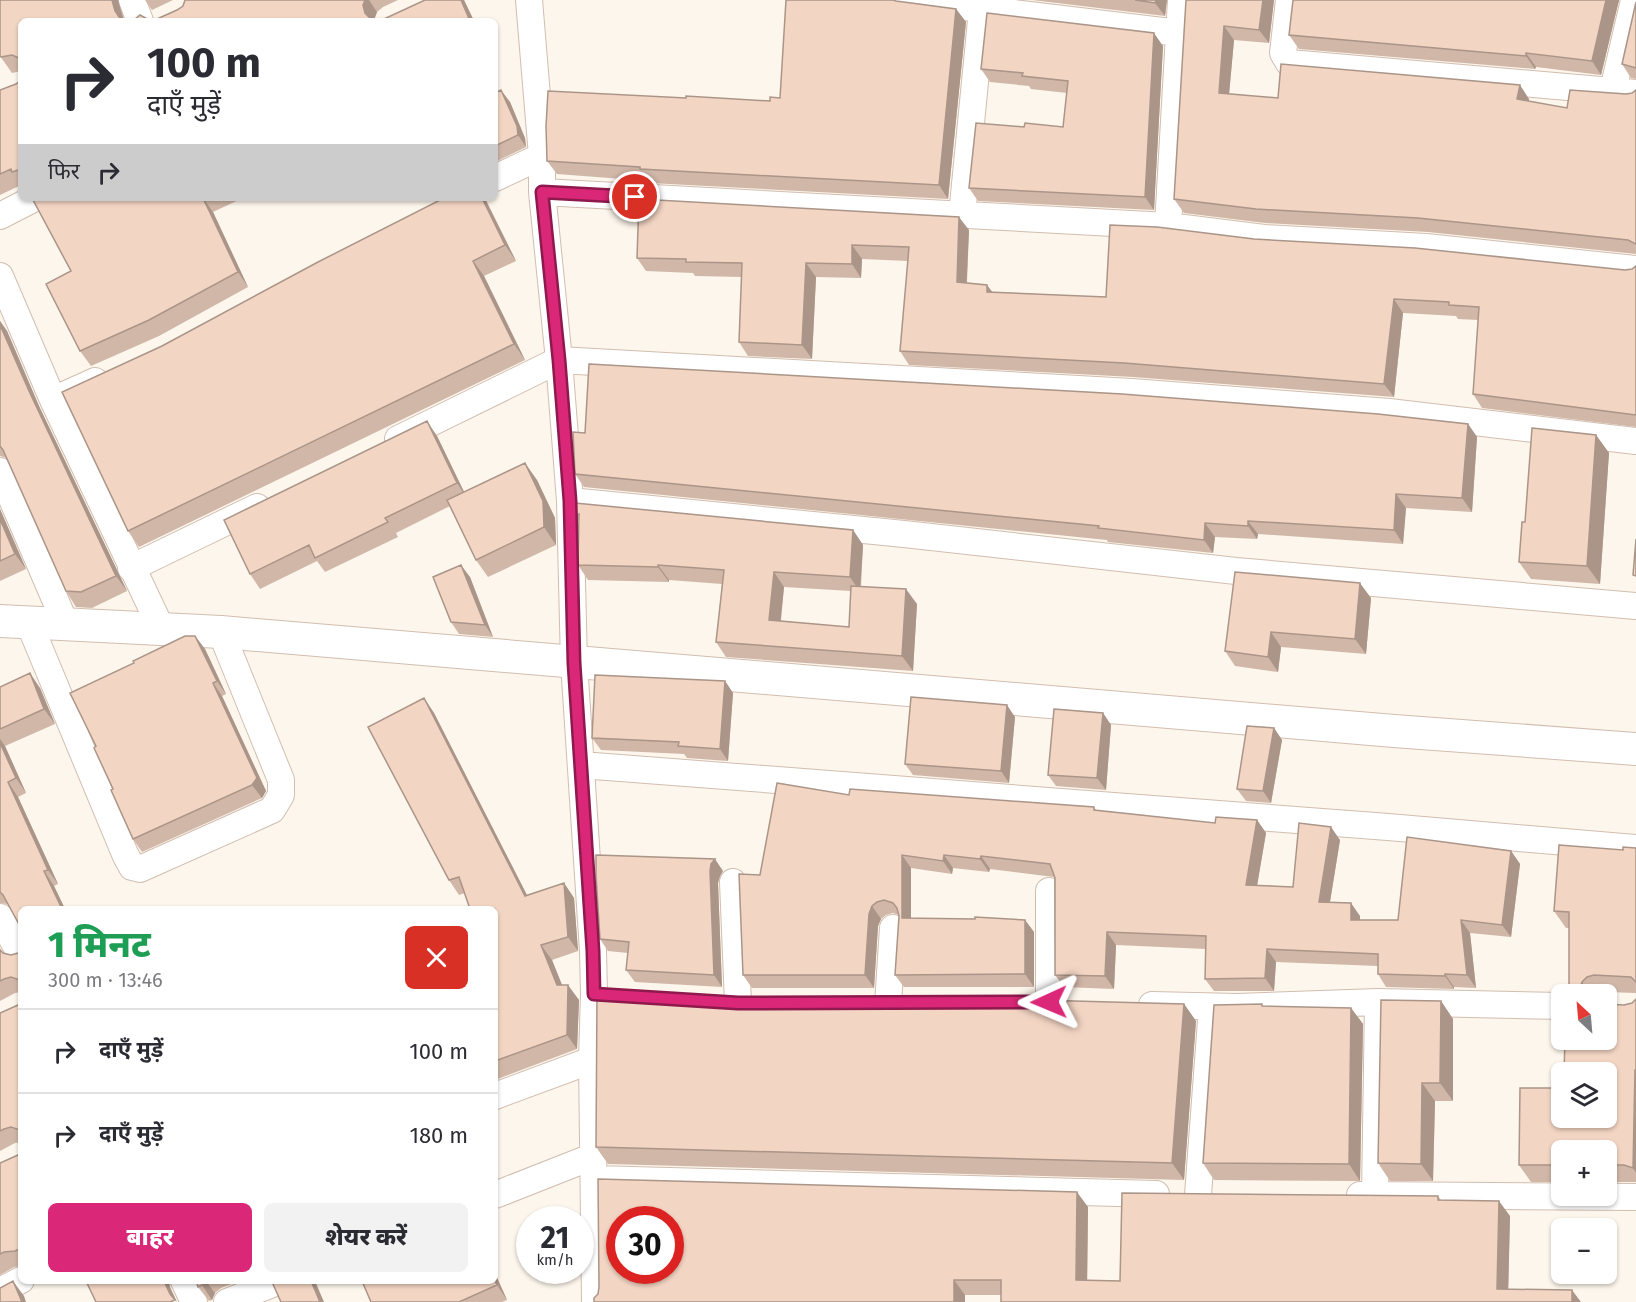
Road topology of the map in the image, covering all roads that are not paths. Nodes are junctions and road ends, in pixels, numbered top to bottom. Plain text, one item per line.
1 (132, 0) edge
2 (529, 0) edge
3 (907, 0) edge
4 (1181, 0) edge
5 (1289, 0) edge
6 (1634, 0) edge
7 (983, 4) edge
8 (1075, 10) edge
9 (139, 18) edge
10 (1179, 33) junction
11 (1624, 91) edge
12 (542, 156) junction
13 (498, 177) edge
14 (542, 192) junction
15 (29, 201) edge
16 (962, 215) junction
17 (0, 216) edge
18 (1168, 226) junction
19 (1636, 269) edge
20 (0, 276) edge
21 (559, 360) junction
22 (114, 372) edge
23 (53, 400) junction
24 (1636, 441) edge
25 (373, 451) edge
26 (0, 471) edge
27 (278, 497) edge
28 (570, 501) junction
29 (131, 568) junction
30 (1636, 606) edge
31 (14, 622) edge
32 (66, 625) junction
33 (162, 630) junction
34 (221, 632) junction
35 (574, 663) junction
36 (1636, 749) edge
37 (581, 765) junction
38 (1636, 848) edge
39 (733, 882) dead end
40 (1050, 891) dead end
41 (0, 917) edge
42 (893, 928) dead end
43 (18, 950) edge
44 (1049, 1002) edge
45 (1378, 1002) junction
46 (739, 1003) edge
47 (888, 1004) edge
48 (1131, 1004) edge
49 (1551, 1006) edge
50 (1212, 1007) junction
51 (592, 1060) junction
52 (498, 1095) edge
53 (594, 1167) junction
54 (498, 1194) edge
55 (1340, 1195) edge
56 (1375, 1196) junction
57 (1636, 1197) edge
58 (18, 1282) edge
59 (185, 1284) edge
60 (273, 1284) edge
61 (0, 1291) edge
62 (194, 1302) edge
63 (228, 1302) edge
64 (595, 1302) edge

1 - 9 street
2 - 12 street
3 - 7 street
4 - 10 street
5 - 11 street
6 - 11 street
7 - 8 street
7 - 16 street
8 - 10 street
10 - 18 street
12 - 13 street
12 - 14 street
14 - 16 street
14 - 21 street
15 - 17 street
16 - 18 street
18 - 19 street
20 - 23 street
21 - 24 street
21 - 25 street
21 - 28 street
22 - 23 street
23 - 29 street
26 - 32 street
27 - 29 street
28 - 30 street
28 - 35 street
29 - 33 street
31 - 32 street
31 - 34 street
32 - 33 street
33 - 34 street
34 - 35 street
35 - 36 street
35 - 37 street
37 - 38 street
37 - 51 street
39 - 46 street
40 - 44 street
41 - 43 street
42 - 47 street
45 - 49 street
45 - 50 street
45 - 56 street
48 - 50 street
50 - 53 street
51 - 52 street
51 - 53 street
53 - 54 street
53 - 64 street
55 - 56 street
56 - 57 street
58 - 61 street
59 - 62 street
60 - 63 street

